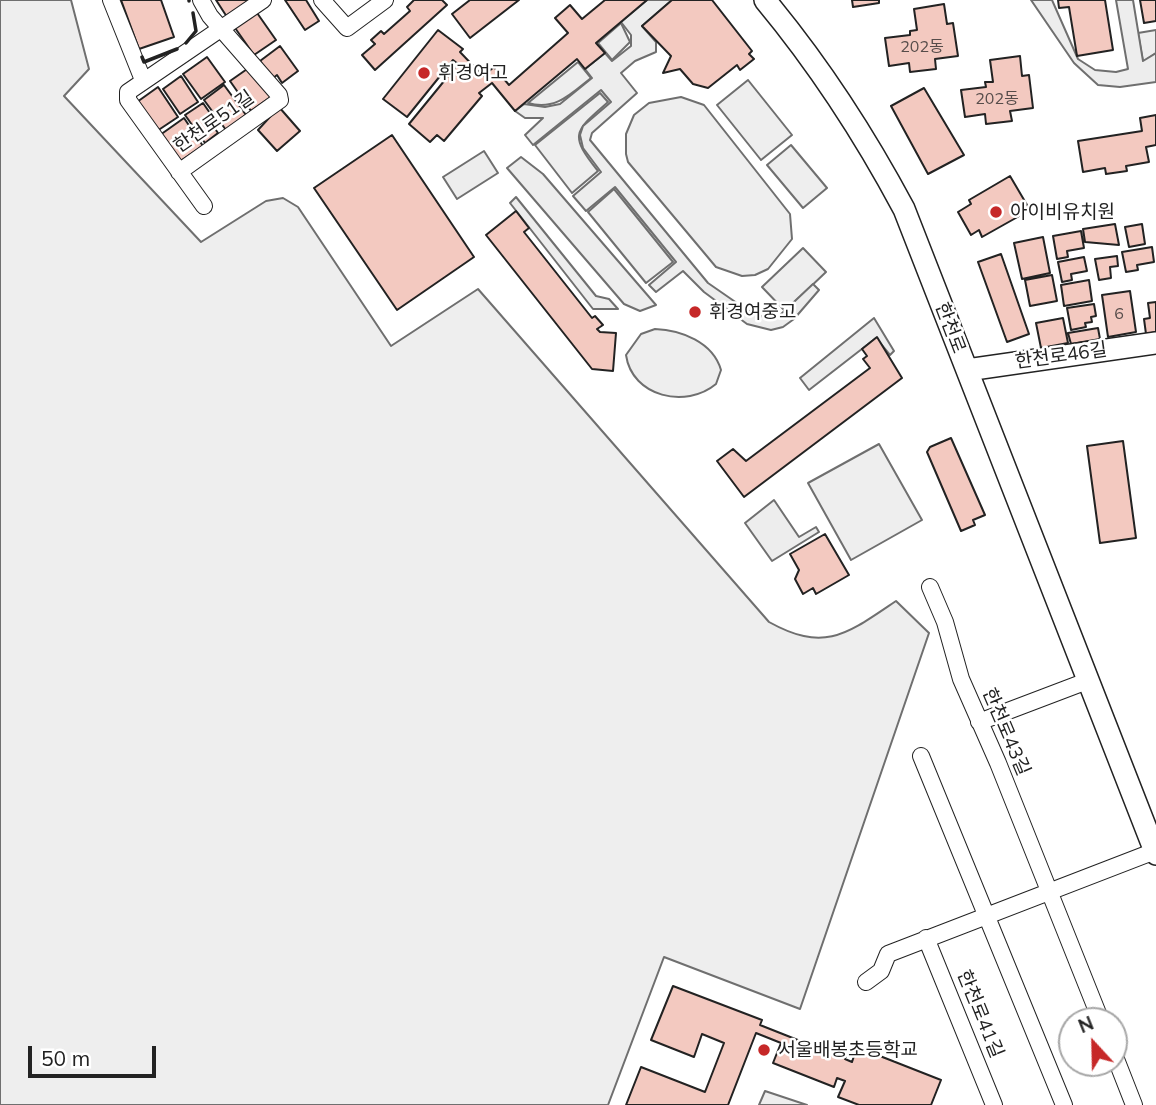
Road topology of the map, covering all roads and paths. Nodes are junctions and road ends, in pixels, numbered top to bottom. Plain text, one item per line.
1 (111, 0) edge
2 (201, 0) edge
3 (263, 0) edge
4 (322, 0) edge
5 (385, 0) edge
6 (765, 0) edge
7 (221, 28) junction
8 (143, 80) junction
9 (178, 172) junction
10 (204, 206) dead end
11 (1156, 343) edge
12 (967, 370) junction
13 (930, 587) dead end
14 (1087, 681) junction
15 (979, 722) junction
16 (921, 756) dead end
17 (1156, 853) edge
18 (1049, 891) junction
19 (987, 914) junction
20 (926, 939) junction
21 (866, 982) dead end
22 (1095, 1007) edge
23 (1123, 1077) edge
24 (994, 1105) edge
25 (1064, 1105) edge
26 (1134, 1105) edge

1 - 8 street
2 - 7 street, 한천로51길
3 - 7 street
4 - 5 street
6 - 12 main road, 한천로
7 - 8 street
7 - 9 street, 한천로51길
8 - 9 street, 한천로51길
9 - 10 street
11 - 12 main road, 한천로46길
12 - 14 main road, 한천로
13 - 15 street, 한천로43길
14 - 15 street
14 - 17 main road, 한천로
15 - 18 street, 한천로43길
16 - 19 street
17 - 18 street
18 - 19 street
18 - 22 street
19 - 20 street
19 - 25 street
20 - 21 street
20 - 24 street, 한천로41길
23 - 26 street

